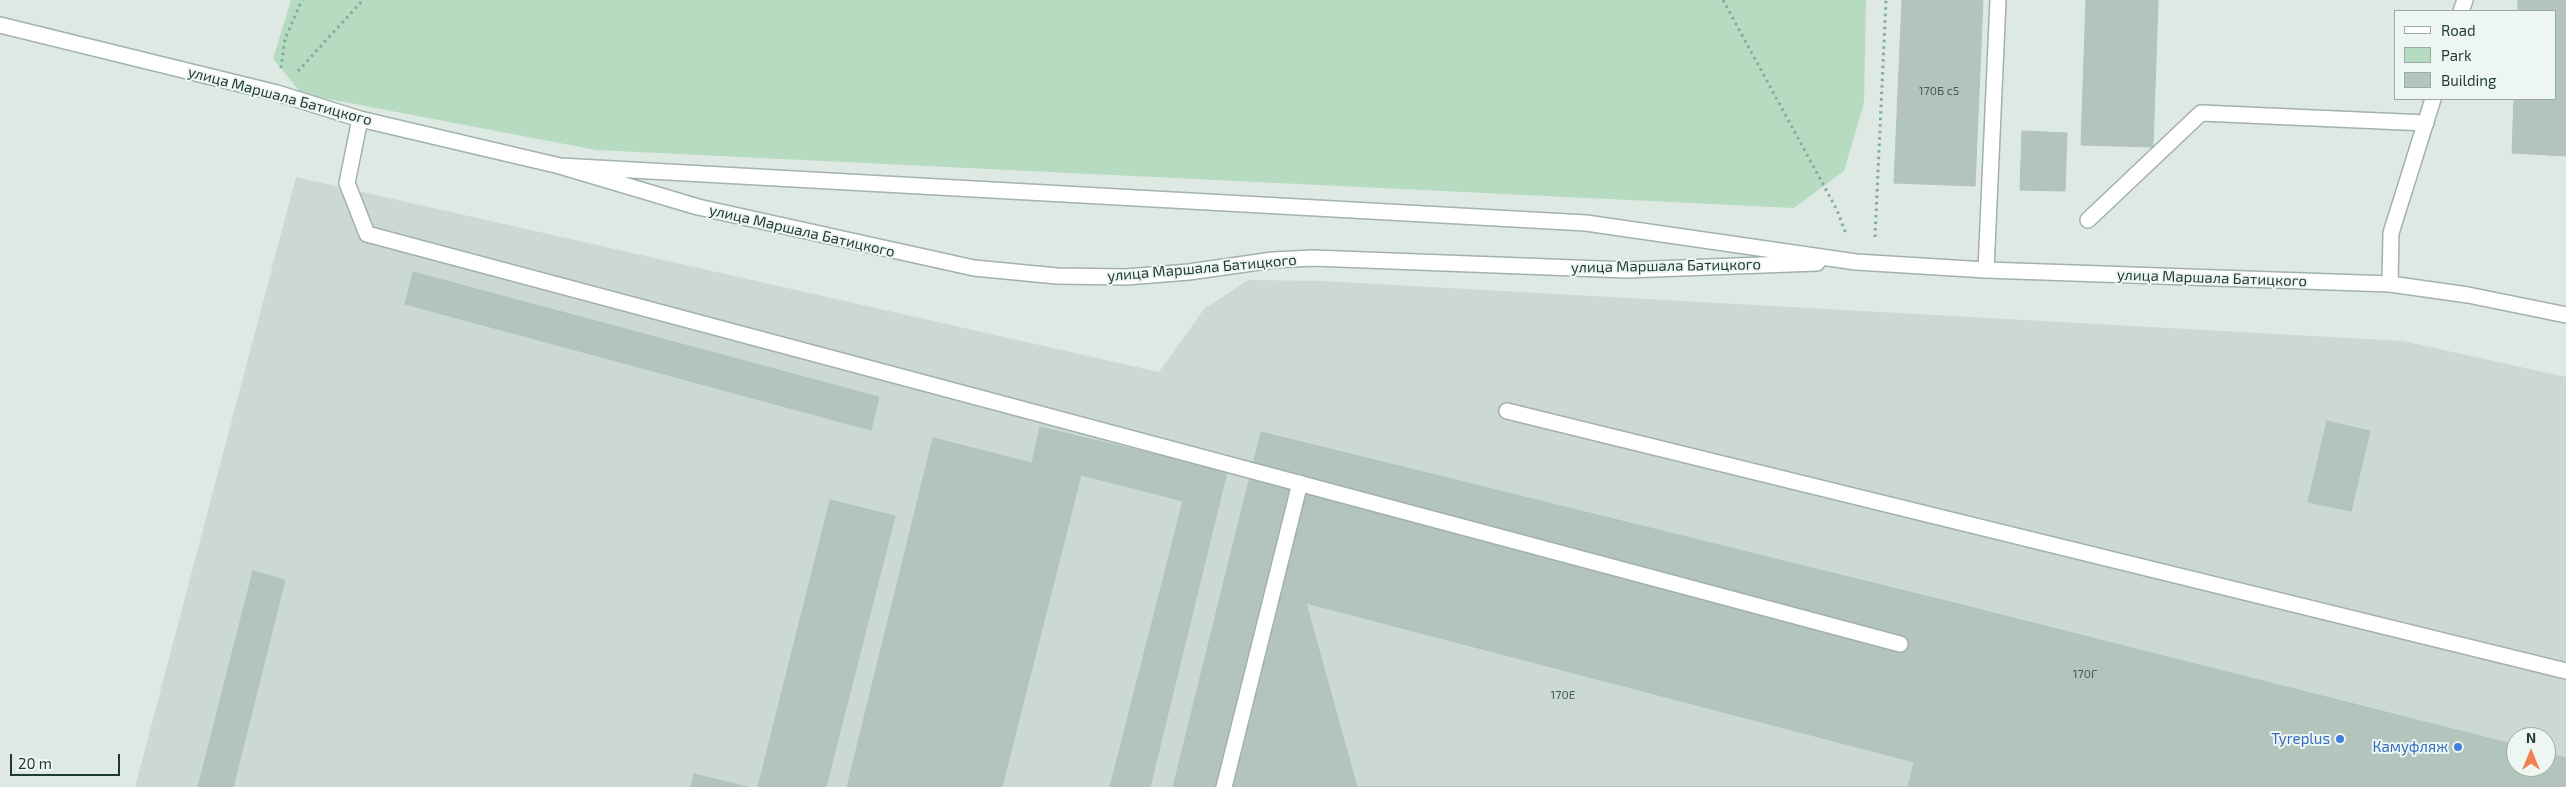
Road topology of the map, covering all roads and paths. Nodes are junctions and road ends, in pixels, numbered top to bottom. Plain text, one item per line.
1 (302, 0) edge
2 (363, 0) edge
3 (1724, 0) edge
4 (1886, 0) edge
5 (1998, 0) edge
6 (0, 25) edge
7 (277, 93) junction
8 (2433, 100) edge
9 (360, 119) junction
10 (2426, 123) junction
11 (560, 166) junction
12 (2088, 220) dead end
13 (1856, 262) junction
14 (1875, 263) junction
15 (1986, 270) junction
16 (2390, 284) junction
17 (2566, 314) edge
18 (1507, 411) dead end
19 (1300, 483) junction
20 (1900, 644) dead end
21 (2566, 671) edge
22 (1224, 787) edge

1 - 7 path
2 - 7 path
3 - 13 path
4 - 14 path
5 - 15 street
6 - 7 street, улица Маршала Батицкого
7 - 9 street, улица Маршала Батицкого
8 - 10 street
9 - 11 street, улица Маршала Батицкого
9 - 19 street
10 - 12 street
10 - 16 street
11 - 13 street, улица Маршала Батицкого
11 - 13 street, улица Маршала Батицкого
13 - 14 street, улица Маршала Батицкого
14 - 15 street, улица Маршала Батицкого
15 - 16 street, улица Маршала Батицкого
16 - 17 street, улица Маршала Батицкого
18 - 21 street
19 - 20 street
19 - 22 street

